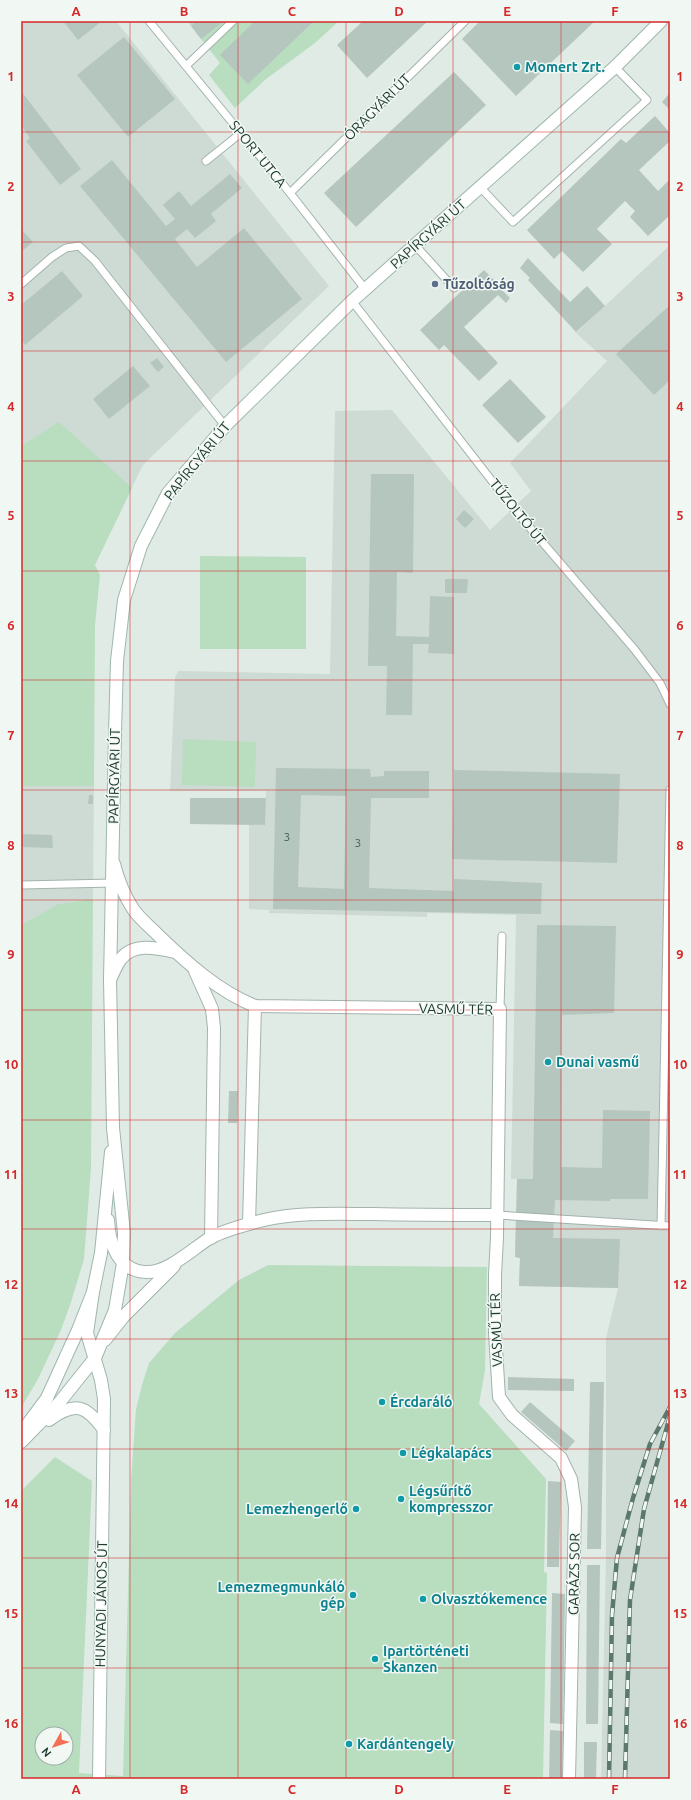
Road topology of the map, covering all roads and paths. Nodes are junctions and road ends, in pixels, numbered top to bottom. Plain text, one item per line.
1 (149, 21) edge
2 (233, 21) edge
3 (465, 21) edge
4 (661, 21) edge
5 (186, 66) junction
6 (615, 67) junction
7 (241, 133) junction
8 (206, 162) dead end
9 (480, 187) junction
10 (290, 193) junction
11 (415, 245) junction
12 (21, 284) edge
13 (454, 288) dead end
14 (365, 289) junction
15 (352, 301) junction
16 (225, 426) junction
17 (670, 704) edge
18 (670, 790) edge
19 (112, 856) junction
20 (113, 883) junction
21 (21, 885) edge
22 (502, 936) dead end
23 (175, 952) junction
24 (194, 968) junction
25 (110, 980) junction
26 (255, 1006) junction
27 (500, 1009) junction
28 (113, 1128) junction
29 (106, 1197) junction
30 (498, 1216) junction
31 (249, 1224) junction
32 (661, 1226) junction
33 (670, 1226) edge
34 (211, 1238) junction
35 (185, 1256) junction
36 (123, 1263) junction
37 (93, 1292) junction
38 (95, 1358) junction
39 (499, 1397) joint
40 (104, 1430) junction
41 (26, 1433) edge
42 (21, 1442) edge
43 (99, 1779) edge
44 (570, 1779) edge

1 - 5 lane, SPORT UTCA
2 - 5 lane
3 - 10 lane, ÓRAGYÁRI ÚT
4 - 6 street, PAPÍRGYÁRI ÚT
5 - 7 lane, SPORT UTCA
6 - 9 street, PAPÍRGYÁRI ÚT
6 - 9 lane
7 - 8 lane
7 - 10 lane, SPORT UTCA
9 - 11 street, PAPÍRGYÁRI ÚT
10 - 14 lane, SPORT UTCA
11 - 13 lane
11 - 14 street, PAPÍRGYÁRI ÚT
12 - 16 lane
14 - 15 street, PAPÍRGYÁRI ÚT
15 - 16 street, PAPÍRGYÁRI ÚT
15 - 17 lane, TŰZOLTÓ ÚT
16 - 19 street, PAPÍRGYÁRI ÚT
18 - 32 lane
19 - 20 street, PAPÍRGYÁRI ÚT
19 - 23 street, VASMŰ TÉR
20 - 21 lane
20 - 25 street, PAPÍRGYÁRI ÚT
22 - 27 lane
23 - 24 street, VASMŰ TÉR
23 - 25 street
24 - 26 street, VASMŰ TÉR
24 - 34 street
25 - 28 street, PAPÍRGYÁRI ÚT
26 - 27 street, VASMŰ TÉR
26 - 31 street
27 - 30 street, VASMŰ TÉR
28 - 29 street
28 - 36 street
29 - 36 street
29 - 37 street
30 - 31 street
30 - 32 lane
30 - 39 street, VASMŰ TÉR
31 - 34 street
32 - 33 lane
34 - 35 street
35 - 36 street
35 - 38 street
36 - 38 street
37 - 38 street
37 - 41 street
38 - 40 street, HUNYADI JÁNOS ÚT
38 - 41 street
39 - 44 street, GARÁZS SOR
40 - 41 street
40 - 43 street, HUNYADI JÁNOS ÚT
41 - 42 street

